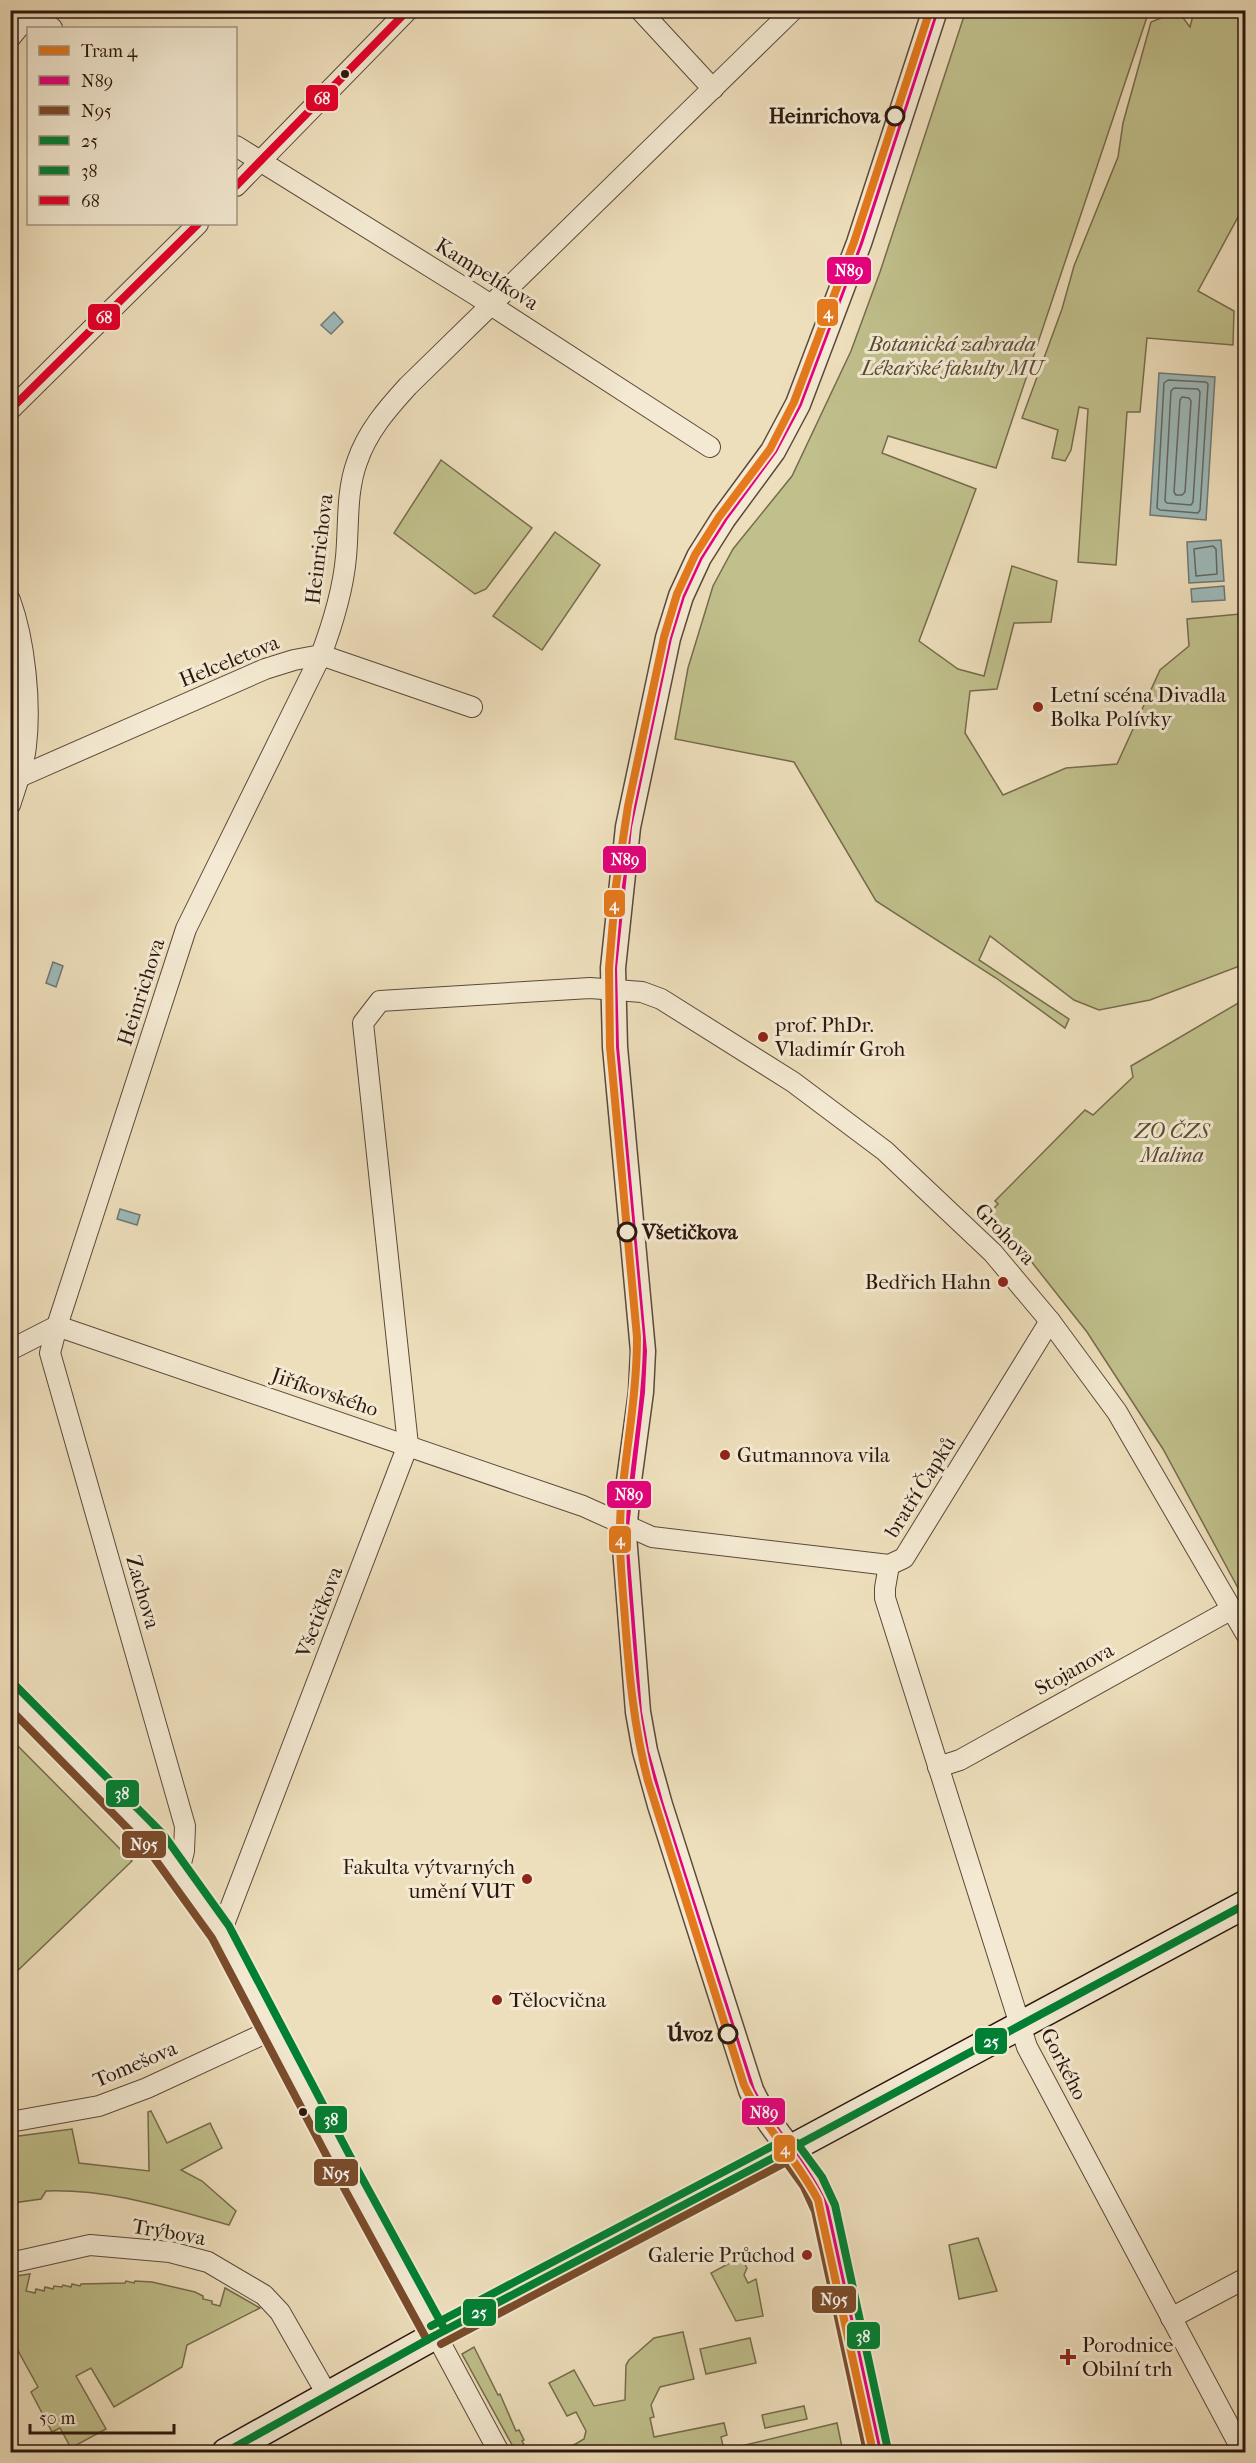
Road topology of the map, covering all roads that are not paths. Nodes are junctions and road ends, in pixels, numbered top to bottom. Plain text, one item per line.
1 (408, 10) edge
2 (640, 10) edge
3 (793, 10) edge
4 (935, 10) edge
5 (29, 12) edge
6 (51, 27) edge
7 (10, 38) edge
8 (713, 89) junction
9 (237, 147) edge
10 (261, 162) junction
11 (237, 185) edge
12 (197, 225) edge
13 (490, 306) junction
14 (10, 410) edge
15 (710, 447) dead end
16 (10, 600) edge
17 (321, 655) junction
18 (472, 707) dead end
19 (15, 779) edge
20 (10, 804) edge
21 (613, 990) junction
22 (1050, 1321) junction
23 (57, 1326) junction
24 (10, 1350) edge
25 (408, 1445) junction
26 (625, 1525) junction
27 (889, 1565) junction
28 (1232, 1609) junction
29 (1245, 1634) edge
30 (10, 1694) edge
31 (938, 1767) junction
32 (179, 1871) junction
33 (1245, 1904) edge
34 (221, 1932) junction
35 (1018, 2025) junction
36 (272, 2030) junction
37 (10, 2122) edge
38 (789, 2149) junction
39 (10, 2263) edge
40 (1245, 2278) edge
41 (1171, 2318) junction
42 (436, 2335) junction
43 (328, 2396) junction
44 (226, 2452) edge
45 (499, 2452) edge
46 (878, 2452) edge
47 (1243, 2452) edge

1 - 10 street
2 - 8 street
3 - 8 street, Heinrichova
4 - 21 street
5 - 6 street
5 - 7 street
8 - 13 street, Heinrichova
9 - 10 street, Kampelíkova
10 - 11 street
10 - 13 street, Kampelíkova
12 - 14 street
13 - 15 street, Kampelíkova
13 - 17 street, Heinrichova
16 - 19 street
17 - 18 street
17 - 19 street, Helceletova
17 - 23 street, Heinrichova
19 - 20 street
21 - 22 street, Grohova
21 - 25 street, Všetičkova
21 - 26 street
22 - 27 street, bratří Čapků
22 - 28 street, Grohova
23 - 24 street
23 - 25 street, Jiříkovského
23 - 32 street, Zachova
25 - 26 street, Jiříkovského
25 - 34 street, Všetičkova
26 - 27 street, bratří Čapků
26 - 38 street
27 - 31 street, Gorkého
28 - 29 street, Grohova
28 - 31 street, Stojanova
30 - 32 street
31 - 35 street, Gorkého
32 - 34 street
33 - 35 main road
34 - 36 street
35 - 38 main road
35 - 41 street, Gorkého
36 - 37 street, Tomešova
36 - 42 street
38 - 42 main road
38 - 46 street
39 - 43 street, Trýbova
40 - 41 street
41 - 47 street, Gorkého
42 - 43 main road
42 - 45 street
43 - 44 main road

